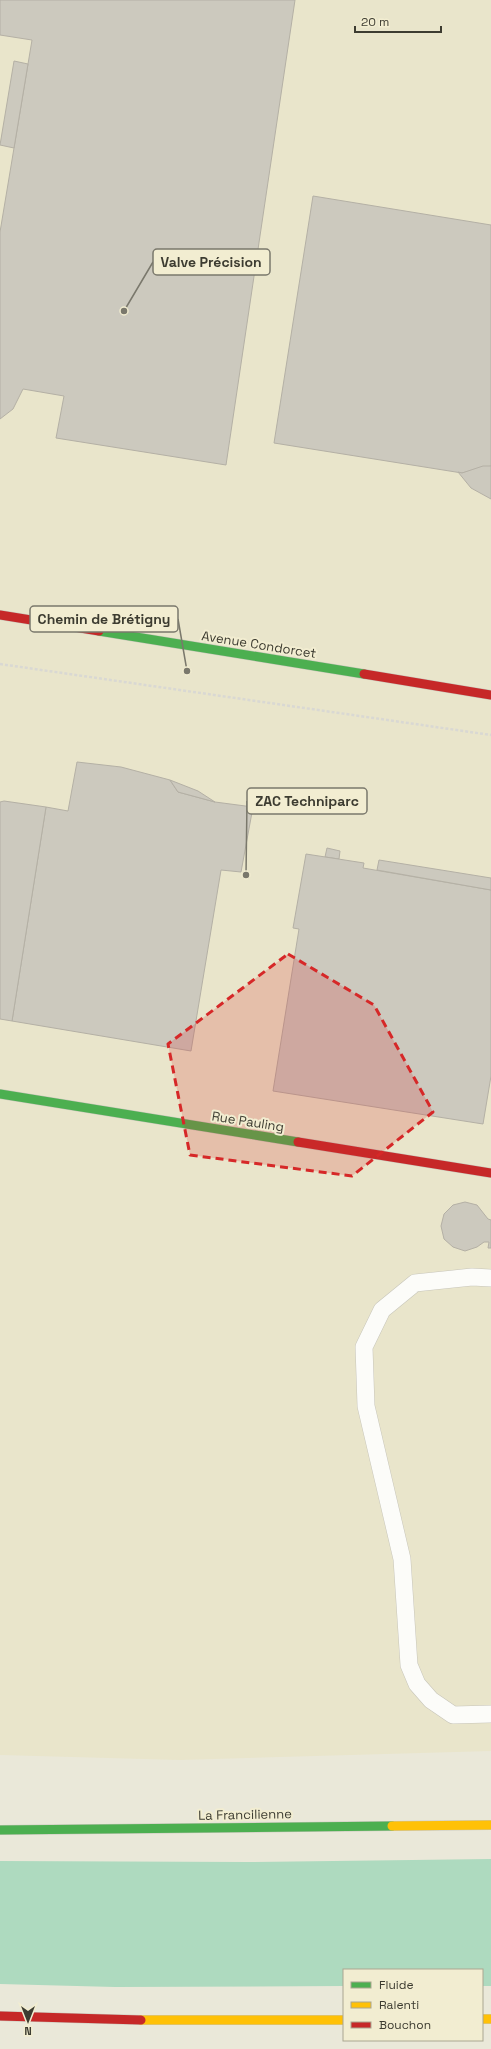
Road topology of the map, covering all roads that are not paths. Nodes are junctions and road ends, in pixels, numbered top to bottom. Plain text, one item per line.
1 (0, 615) edge
2 (491, 695) edge
3 (0, 1094) edge
4 (491, 1173) edge
5 (491, 1278) edge
6 (491, 1714) edge
7 (491, 1825) edge
8 (0, 1830) edge
9 (0, 2016) edge
10 (343, 2020) edge

1 - 2 main road, Avenue Condorcet
3 - 4 main road, Rue Pauling
5 - 6 lane
7 - 8 main road, La Francilienne
9 - 10 main road

